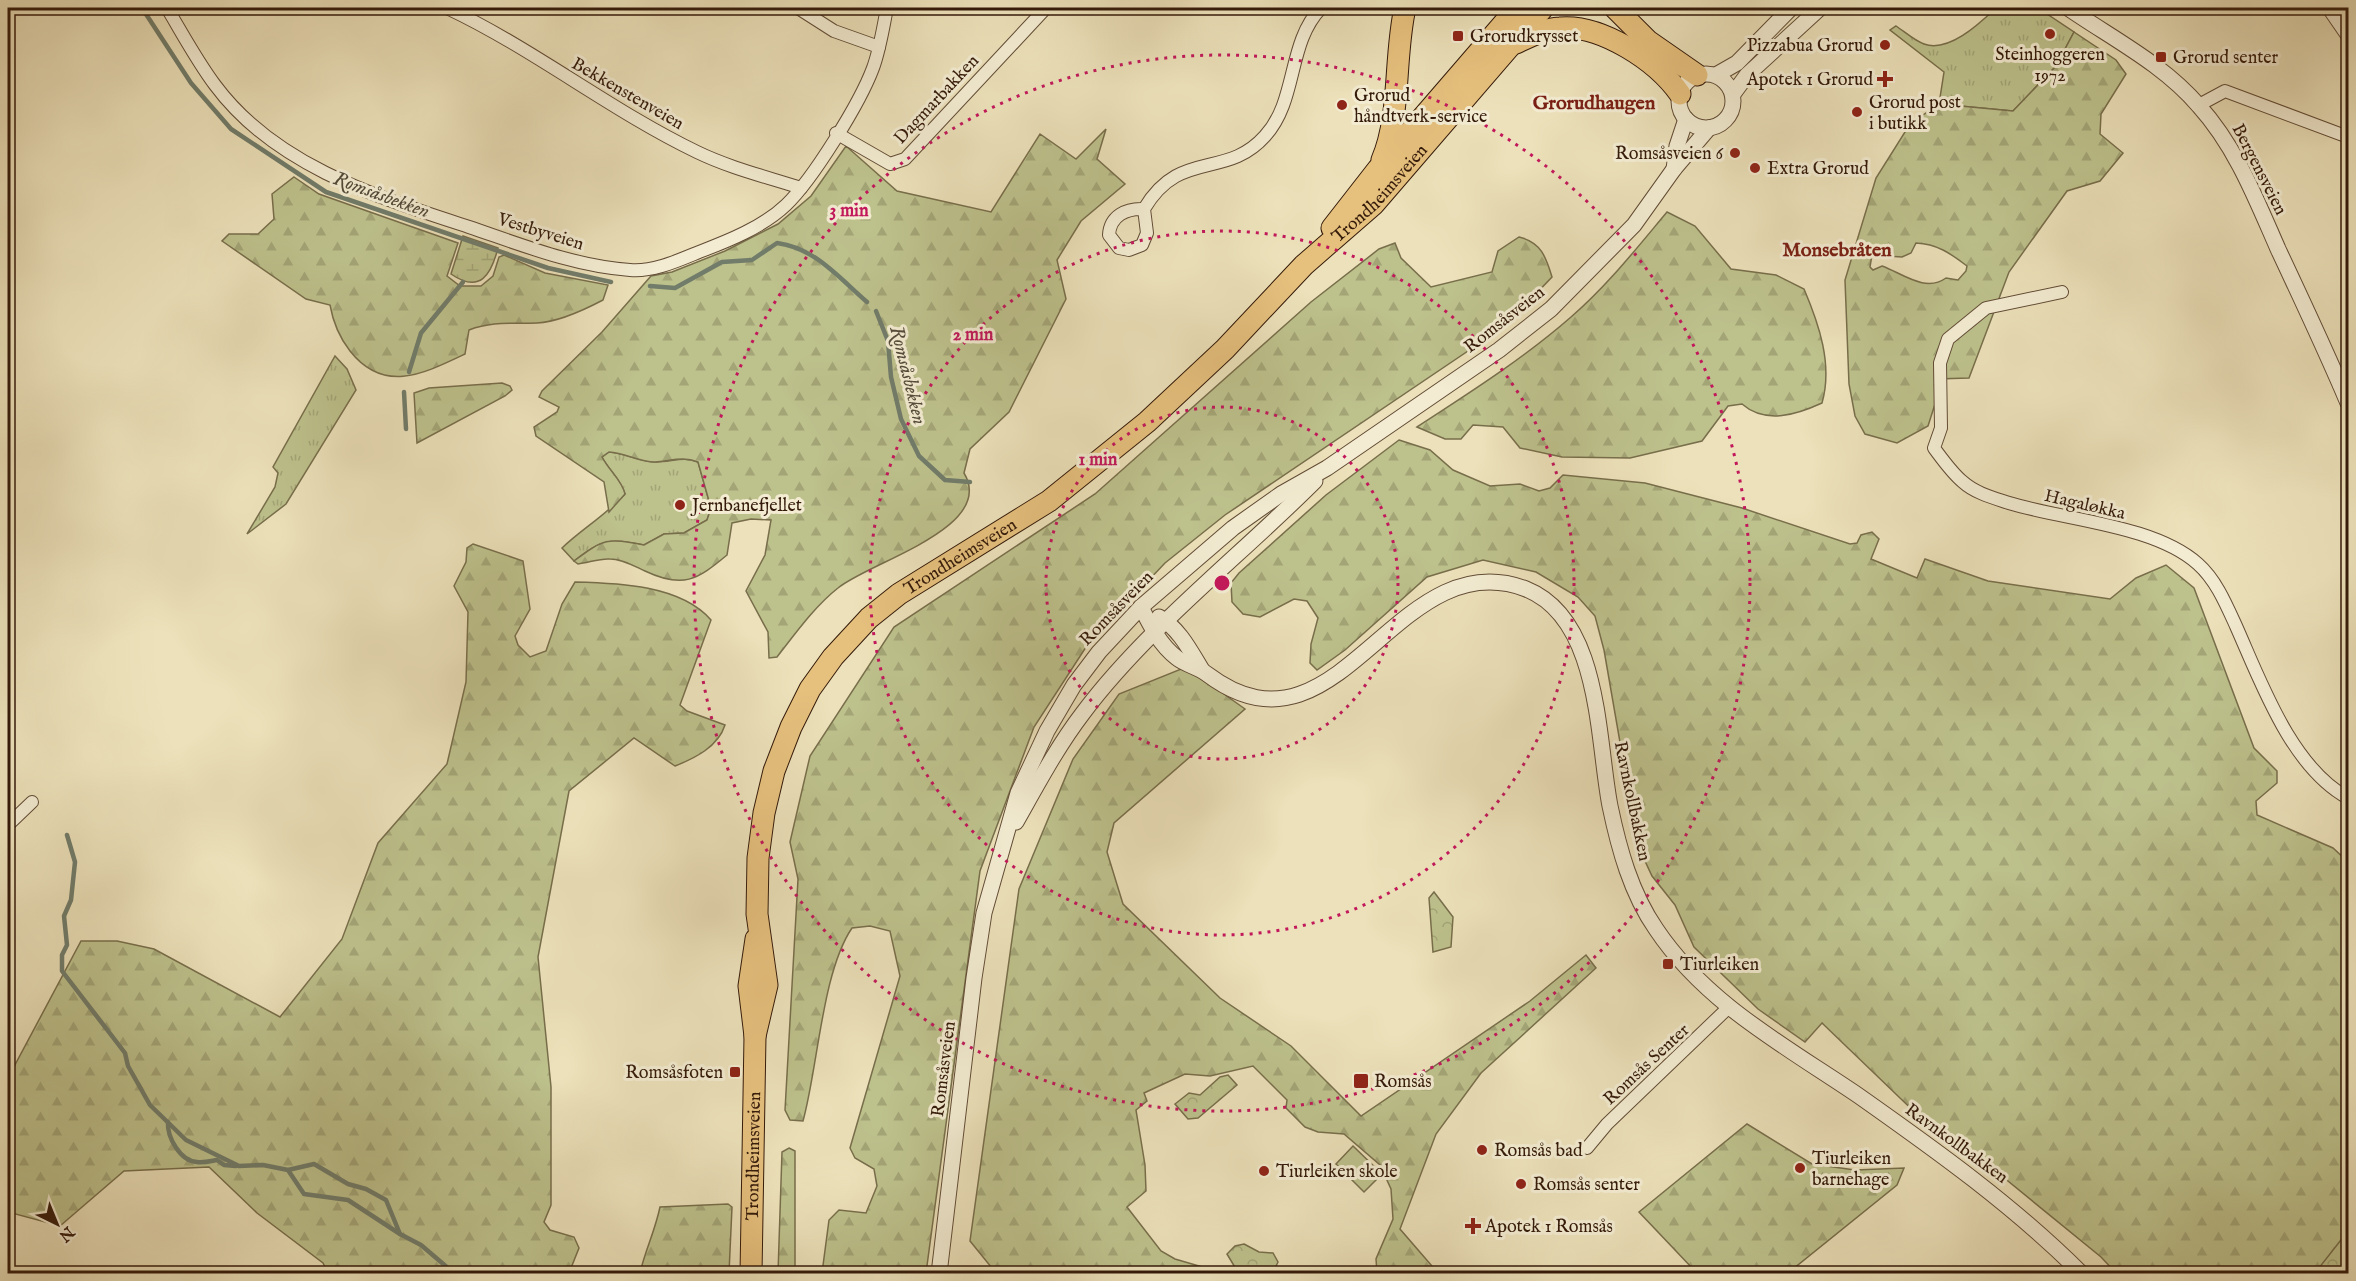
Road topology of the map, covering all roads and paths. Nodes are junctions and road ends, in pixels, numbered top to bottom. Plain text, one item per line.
1 (167, 8) edge
2 (447, 8) edge
3 (798, 8) edge
4 (887, 8) edge
5 (1046, 8) edge
6 (1321, 8) edge
7 (1405, 8) edge
8 (1517, 8) edge
9 (1543, 8) edge
10 (1615, 8) edge
11 (1791, 8) edge
12 (1820, 8) edge
13 (2068, 8) edge
14 (2328, 8) edge
15 (2349, 37) edge
16 (1510, 45) junction
17 (879, 47) junction
18 (1706, 75) junction
19 (1680, 94) junction
20 (1733, 94) junction
21 (2199, 105) junction
22 (1686, 119) junction
23 (1709, 128) junction
24 (836, 133) junction
25 (2349, 137) edge
26 (1378, 169) junction
27 (1674, 169) junction
28 (801, 188) junction
29 (1144, 209) dead end
30 (1304, 265) junction
31 (2062, 292) dead end
32 (2349, 403) edge
33 (1327, 468) junction
34 (1141, 607) junction
35 (1167, 621) junction
36 (1154, 634) junction
37 (1203, 671) junction
38 (2349, 798) edge
39 (32, 802) dead end
40 (8, 825) edge
41 (1007, 837) junction
42 (1729, 1008) junction
43 (1587, 1148) dead end
44 (751, 1274) edge
45 (939, 1274) edge
46 (2082, 1274) edge

1 - 28 street, Vestbyveien
2 - 28 street, Bekkenstenveien
3 - 17 street
4 - 17 street, Vestbyveien
5 - 24 street, Dagmarbakken
6 - 29 street
7 - 26 highway
8 - 26 highway, Trondheimsveien
9 - 16 highway, Trondheimsveien
10 - 18 highway
11 - 18 street
12 - 20 street
13 - 21 street, Bergensveien
14 - 15 street
16 - 19 highway
16 - 30 highway, Trondheimsveien
17 - 24 street, Vestbyveien
18 - 19 street
18 - 20 street
19 - 22 street
20 - 23 street
21 - 25 street
21 - 32 street, Bergensveien
22 - 23 street
22 - 27 street, Romsåsveien
23 - 27 street, Romsåsveien
24 - 28 street, Vestbyveien
26 - 30 highway, Trondheimsveien
27 - 33 street, Romsåsveien
30 - 44 highway, Trondheimsveien
31 - 38 street, Hagaløkka
33 - 34 street, Romsåsveien
33 - 35 street, Romsåsveien
34 - 35 street, Ravnkollbakken
34 - 36 street, Ravnkollbakken
34 - 41 street, Romsåsveien
35 - 36 street, Romsåsveien
35 - 37 street, Ravnkollbakken
36 - 37 street, Ravnkollbakken
36 - 41 street, Romsåsveien
37 - 42 street, Ravnkollbakken
39 - 40 street
41 - 45 street, Romsåsveien
42 - 43 street, Romsås Senter
42 - 46 street, Ravnkollbakken

